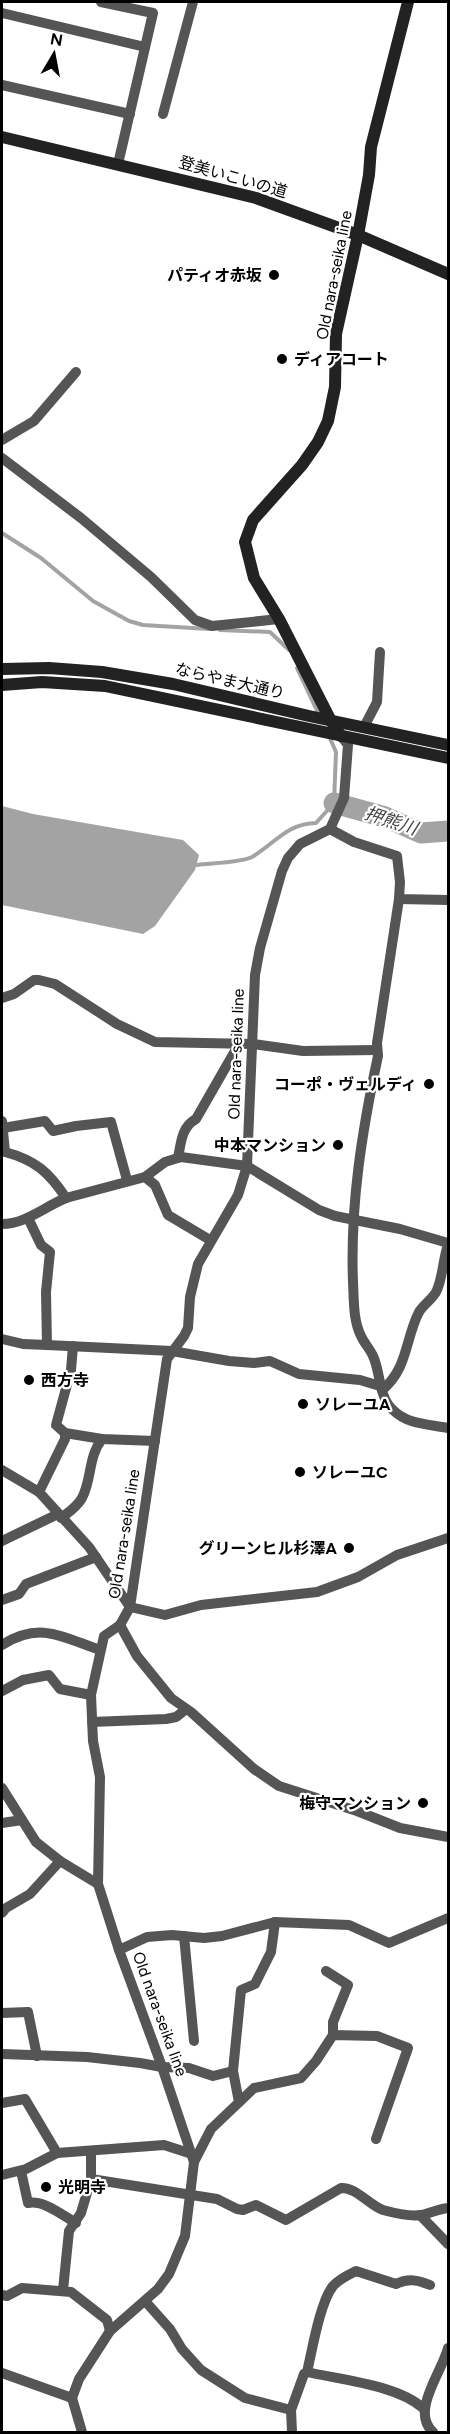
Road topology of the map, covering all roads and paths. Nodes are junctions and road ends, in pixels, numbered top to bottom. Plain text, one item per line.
1 (101, 2) edge
2 (193, 2) edge
3 (408, 2) edge
4 (2, 13) edge
5 (145, 47) junction
6 (2, 85) edge
7 (130, 114) junction
8 (163, 114) dead end
9 (2, 137) edge
10 (118, 164) junction
11 (358, 235) junction
12 (448, 273) edge
13 (76, 372) dead end
14 (2, 440) edge
15 (2, 458) edge
16 (279, 619) junction
17 (380, 652) dead end
18 (2, 669) edge
19 (2, 685) edge
20 (331, 721) junction
21 (364, 727) junction
22 (341, 736) junction
23 (448, 745) edge
24 (448, 758) edge
25 (330, 829) junction
26 (399, 899) junction
27 (448, 900) edge
28 (2, 998) edge
29 (239, 1044) junction
30 (253, 1044) junction
31 (377, 1050) junction
32 (2, 1124) edge
33 (178, 1158) junction
34 (247, 1166) junction
35 (145, 1177) junction
36 (127, 1180) junction
37 (66, 1198) junction
38 (28, 1218) junction
39 (353, 1221) junction
40 (2, 1224) edge
41 (210, 1240) junction
42 (448, 1244) edge
43 (2, 1339) edge
44 (47, 1345) junction
45 (73, 1346) junction
46 (172, 1351) junction
47 (381, 1388) junction
48 (448, 1428) edge
49 (65, 1433) junction
50 (102, 1439) junction
51 (155, 1441) junction
52 (2, 1470) edge
53 (39, 1492) junction
54 (60, 1516) junction
55 (448, 1538) edge
56 (2, 1541) edge
57 (96, 1557) junction
58 (2, 1600) edge
59 (130, 1607) junction
60 (120, 1625) junction
61 (2, 1645) edge
62 (100, 1650) junction
63 (2, 1691) edge
64 (91, 1695) junction
65 (185, 1710) junction
66 (92, 1722) junction
67 (2, 1788) edge
68 (22, 1820) junction
69 (2, 1823) edge
70 (448, 1836) edge
71 (60, 1861) junction
72 (98, 1884) junction
73 (2, 1913) edge
74 (448, 1918) edge
75 (275, 1922) junction
76 (184, 1936) junction
77 (119, 1950) junction
78 (326, 1971) dead end
79 (2, 2013) edge
80 (333, 2035) junction
81 (194, 2041) dead end
82 (2, 2054) edge
83 (37, 2056) junction
84 (162, 2067) junction
85 (233, 2071) junction
86 (239, 2102) junction
87 (2, 2103) edge
88 (376, 2139) dead end
89 (92, 2151) junction
90 (57, 2153) junction
91 (193, 2158) junction
92 (21, 2171) junction
93 (2, 2175) edge
94 (91, 2179) junction
95 (191, 2196) junction
96 (448, 2208) edge
97 (420, 2215) junction
98 (76, 2223) junction
99 (448, 2244) edge
100 (430, 2285) dead end
101 (63, 2290) junction
102 (2, 2295) edge
103 (145, 2301) junction
104 (110, 2331) junction
105 (448, 2348) edge
106 (307, 2372) junction
107 (2, 2373) edge
108 (72, 2398) junction
109 (423, 2408) junction
110 (291, 2410) junction
111 (82, 2433) edge
112 (292, 2433) edge
113 (433, 2433) edge

1 - 5 street
2 - 8 street
3 - 11 street, Old nara-seika line
4 - 5 street
5 - 7 street
6 - 7 street
7 - 10 street
9 - 10 street, 登美いこいの道
10 - 11 street, 登美いこいの道
11 - 12 street, 登美いこいの道
11 - 16 street, Old nara-seika line
13 - 14 street
15 - 16 street
16 - 20 street, Old nara-seika line
17 - 21 street
18 - 20 street, ならやま大通り
19 - 22 street, ならやま大通り
20 - 21 street, ならやま大通り
20 - 22 street, Old nara-seika line
21 - 23 street, ならやま大通り
22 - 24 street, ならやま大通り
22 - 25 street, Old nara-seika line
25 - 26 street
25 - 30 street, Old nara-seika line
26 - 27 street
26 - 31 street
28 - 29 street
29 - 30 street
29 - 33 street
30 - 31 street
30 - 34 street, Old nara-seika line
31 - 39 street
32 - 36 street
32 - 37 street
33 - 34 street
33 - 35 street
34 - 39 street
34 - 41 street, Old nara-seika line
35 - 36 street
35 - 41 street
36 - 37 street
37 - 38 street
38 - 40 street
38 - 44 street
39 - 42 street
39 - 47 street
41 - 46 street, Old nara-seika line
42 - 47 street
43 - 44 street
44 - 45 street
45 - 46 street
45 - 49 street
46 - 47 street
46 - 51 street, Old nara-seika line
47 - 48 street
49 - 50 street
49 - 53 street
50 - 51 street
50 - 54 street
51 - 59 street, Old nara-seika line
52 - 53 street
53 - 54 street
54 - 56 street
54 - 57 street
55 - 59 street
57 - 58 street
57 - 59 street
59 - 60 street, Old nara-seika line
60 - 62 street, Old nara-seika line
60 - 65 street
61 - 62 street
62 - 64 street, Old nara-seika line
63 - 64 street
64 - 66 street, Old nara-seika line
65 - 66 street
65 - 70 street
66 - 72 street, Old nara-seika line
67 - 68 street
68 - 69 street
68 - 71 street
71 - 72 street
71 - 73 street
72 - 77 street, Old nara-seika line
74 - 75 street
75 - 76 street
75 - 85 street
76 - 77 street
76 - 81 street
77 - 84 street, Old nara-seika line
78 - 80 street
79 - 83 street
80 - 86 street
80 - 88 street
82 - 83 street
83 - 84 street
84 - 85 street
84 - 91 street, Old nara-seika line
85 - 86 street
86 - 91 street
87 - 90 street
89 - 90 street
89 - 91 street
89 - 94 street
90 - 92 street
91 - 95 street, Old nara-seika line
92 - 93 street
92 - 98 street
94 - 95 street
94 - 98 street
95 - 97 street
95 - 103 street, Old nara-seika line
96 - 97 street
97 - 99 street
98 - 101 street
100 - 106 street
101 - 102 street
101 - 104 street
103 - 104 street, Old nara-seika line
103 - 110 street
104 - 108 street, Old nara-seika line
105 - 109 street
106 - 109 street
106 - 110 street
107 - 108 street
108 - 111 street
109 - 113 street
110 - 112 street

